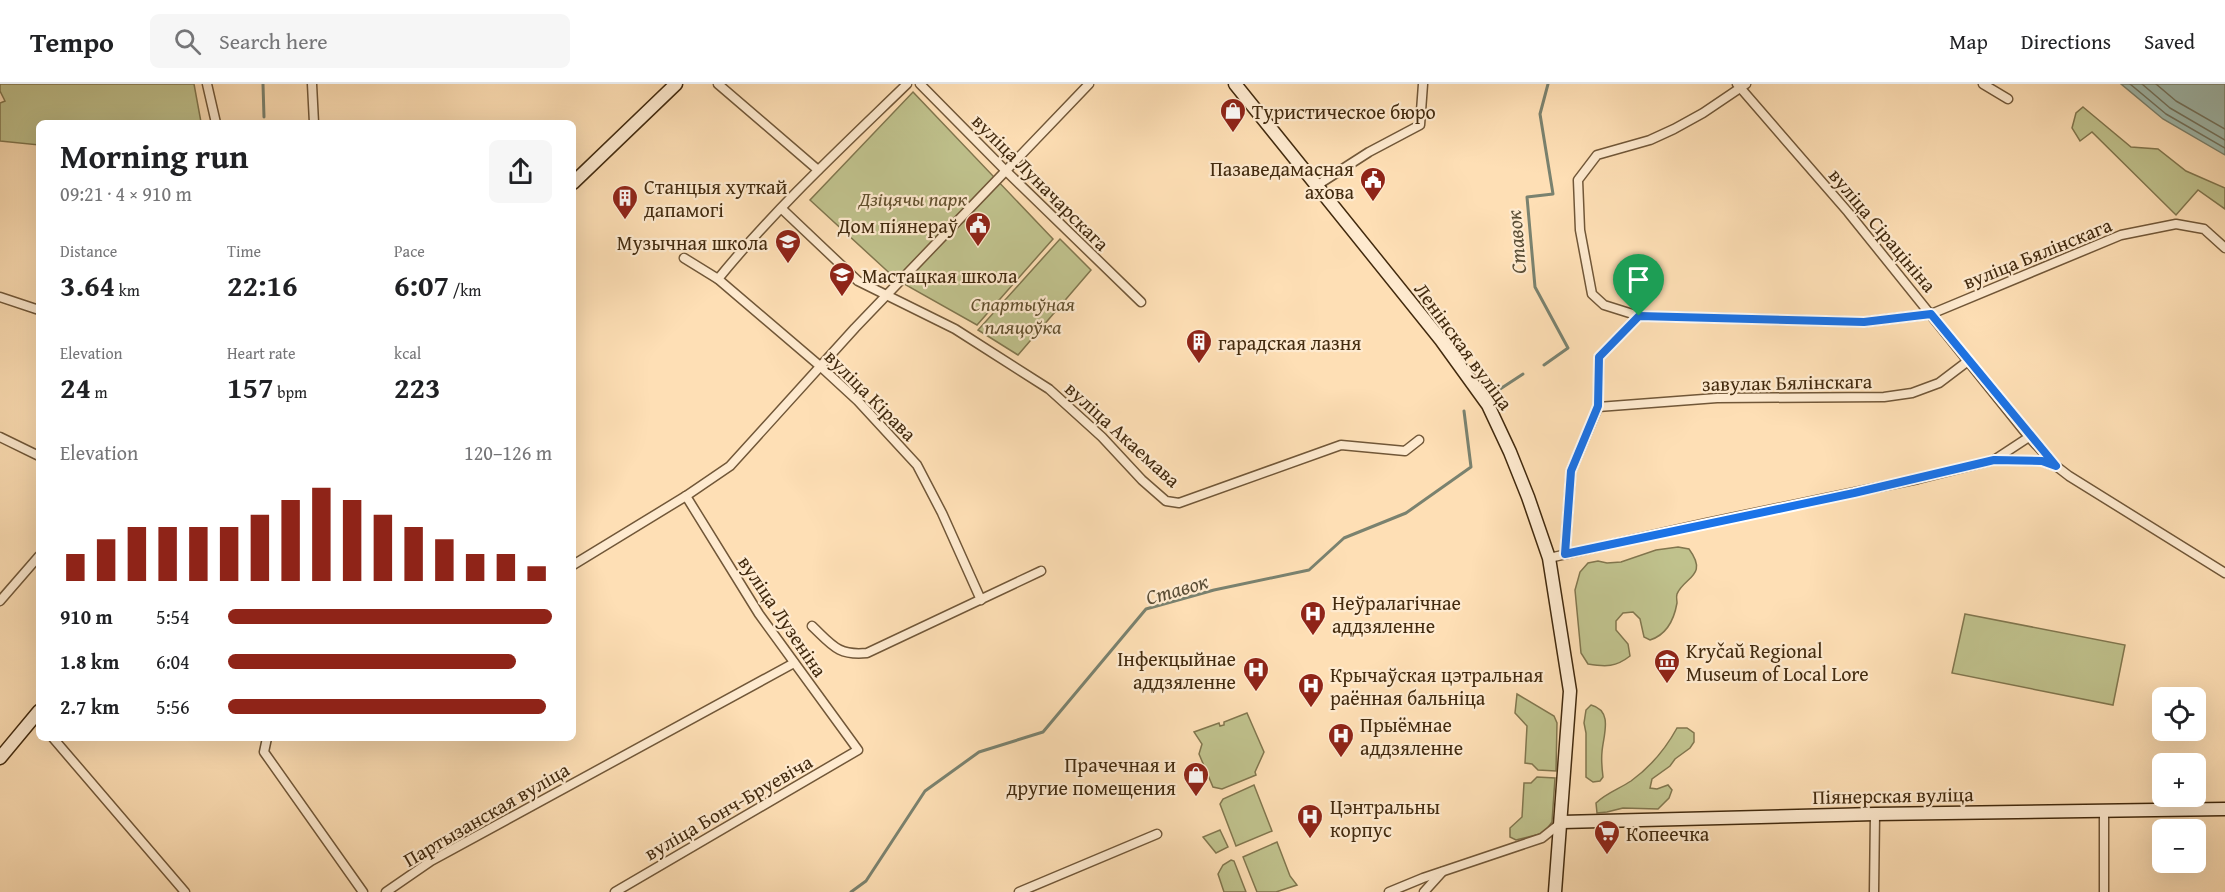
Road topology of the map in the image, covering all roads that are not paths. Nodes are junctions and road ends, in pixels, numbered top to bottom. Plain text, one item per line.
1 (207, 84) edge
2 (312, 84) edge
3 (676, 84) edge
4 (717, 84) edge
5 (907, 84) edge
6 (920, 84) edge
7 (1089, 84) edge
8 (1235, 84) edge
9 (1423, 84) edge
10 (1983, 84) edge
11 (1741, 85) edge
12 (2008, 99) dead end
13 (215, 120) edge
14 (314, 120) edge
15 (818, 170) junction
16 (1006, 171) junction
17 (576, 180) edge
18 (1316, 186) junction
19 (782, 209) junction
20 (2225, 248) edge
21 (684, 258) dead end
22 (718, 279) junction
23 (0, 297) edge
24 (887, 297) junction
25 (1141, 302) dead end
26 (36, 309) edge
27 (1931, 314) junction
28 (1639, 316) junction
29 (1968, 361) junction
30 (820, 366) junction
31 (1598, 406) junction
32 (0, 437) edge
33 (2029, 437) junction
34 (1419, 440) dead end
35 (36, 455) edge
36 (1994, 460) junction
37 (2056, 466) junction
38 (687, 496) junction
39 (1565, 554) junction
40 (1549, 558) junction
41 (36, 559) edge
42 (576, 563) edge
43 (1041, 571) dead end
44 (2225, 573) edge
45 (981, 600) junction
46 (0, 601) edge
47 (812, 626) dead end
48 (794, 663) junction
49 (36, 718) edge
50 (57, 741) edge
51 (266, 741) edge
52 (858, 750) joint
53 (0, 758) edge
54 (2225, 809) edge
55 (2104, 812) junction
56 (1875, 813) junction
57 (1562, 822) junction
58 (1157, 834) dead end
59 (1442, 871) junction
60 (185, 892) edge
61 (363, 892) edge
62 (386, 892) edge
63 (615, 892) edge
64 (1019, 892) edge
65 (1389, 892) edge
66 (1424, 892) edge
67 (1555, 892) edge
68 (1874, 892) edge
69 (2104, 892) edge

1 - 13 street
2 - 14 street
3 - 17 main road
4 - 15 street
5 - 15 street
6 - 16 street, вуліца Луначарскага
7 - 16 street
8 - 18 main road, Ленінская вуліца
9 - 18 street
10 - 12 street
11 - 27 street, вуліца Сірацініна
11 - 28 street, вуліца Бялінскага
15 - 19 street
16 - 24 street
16 - 25 street, вуліца Луначарскага
18 - 40 main road, Ленінская вуліца
19 - 22 street
19 - 24 street, вуліца Акаемава
20 - 27 street, вуліца Бялінскага
21 - 22 street, вуліца Кірава
22 - 30 street, вуліца Кірава
23 - 26 street
24 - 30 street
24 - 34 street, вуліца Акаемава
27 - 28 street, вуліца Бялінскага
27 - 29 street, вуліца Сірацініна
28 - 31 street
29 - 31 street, завулак Бялінскага
29 - 33 street, вуліца Сірацініна
30 - 38 street
30 - 45 street, вуліца Кірава
31 - 39 street
32 - 35 street
33 - 36 street
33 - 37 street, вуліца Сірацініна
36 - 37 street
36 - 39 street
37 - 44 street, вуліца Сірацініна
38 - 42 street
38 - 48 street, вуліца Лузеніна
39 - 40 street
40 - 57 main road, Ленінская вуліца
41 - 46 street
43 - 45 street
45 - 47 street
48 - 52 street, вуліца Лузеніна
48 - 62 street, Партызанская вуліца
49 - 53 main road
50 - 60 street
51 - 61 street
52 - 63 street, вуліца Бонч-Бруевіча
54 - 55 main road, Піянерская вуліца
55 - 56 main road, Піянерская вуліца
55 - 69 street
56 - 57 main road, Піянерская вуліца
56 - 68 street
57 - 59 street
57 - 67 main road, Ленінская вуліца
58 - 64 street
59 - 65 street
59 - 66 street

